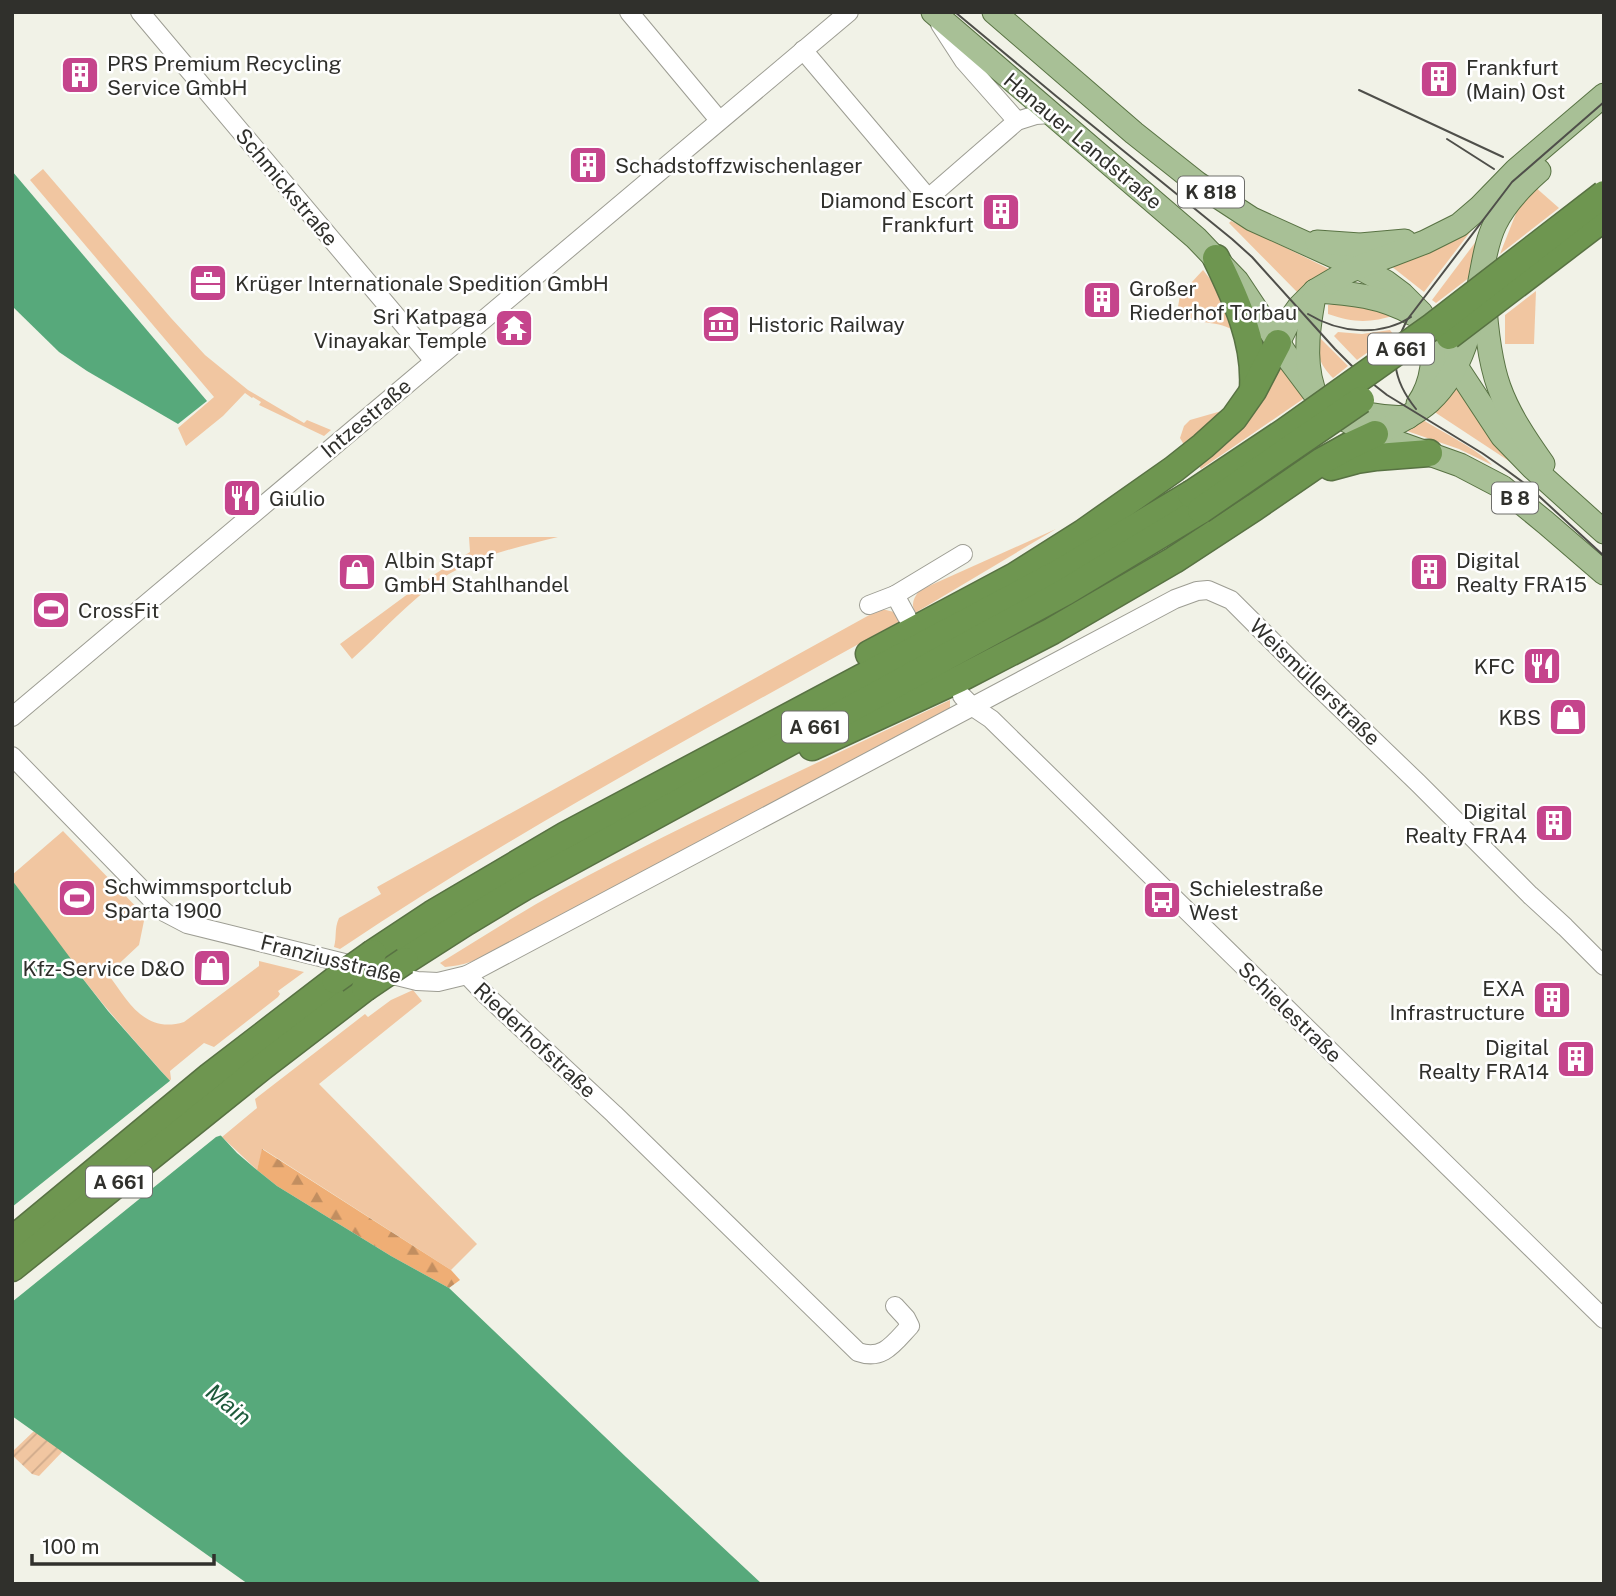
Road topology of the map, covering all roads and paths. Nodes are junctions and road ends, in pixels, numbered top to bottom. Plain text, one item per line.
1 (139, 12) edge
2 (629, 12) edge
3 (849, 12) edge
4 (933, 12) edge
5 (994, 12) edge
6 (803, 50) junction
7 (1604, 95) edge
8 (1051, 114) junction
9 (1604, 115) edge
10 (719, 120) junction
11 (1017, 121) junction
12 (1522, 176) junction
13 (1604, 194) edge
14 (1604, 218) edge
15 (1441, 235) junction
16 (1296, 239) junction
17 (1485, 253) junction
18 (1216, 258) junction
19 (1357, 267) junction
20 (1315, 291) junction
21 (1430, 327) junction
22 (1278, 342) junction
23 (434, 361) junction
24 (1457, 366) junction
25 (1252, 391) junction
26 (1318, 397) junction
27 (1408, 417) junction
28 (1375, 434) junction
29 (1429, 453) junction
30 (1563, 494) junction
31 (1196, 502) junction
32 (1255, 507) junction
33 (1604, 532) edge
34 (963, 554) dead end
35 (1604, 573) edge
36 (895, 595) junction
37 (869, 606) dead end
38 (907, 617) dead end
39 (967, 702) junction
40 (12, 717) edge
41 (731, 746) junction
42 (12, 756) edge
43 (650, 818) junction
44 (1604, 966) edge
45 (467, 975) junction
46 (218, 1086) junction
47 (12, 1240) edge
48 (12, 1268) edge
49 (895, 1306) dead end
50 (1604, 1319) edge

1 - 23 street, Schmickstraße
2 - 10 street
3 - 6 street, Intzestraße
4 - 8 main road, Hanauer Landstraße / K 818
4 - 11 street
5 - 16 main road, Hanauer Landstraße / K 818
6 - 10 street, Intzestraße
6 - 11 street
7 - 12 main road
8 - 11 street
8 - 18 main road, Hanauer Landstraße / K 818
9 - 12 main road
10 - 23 street, Intzestraße
12 - 15 main road
12 - 17 main road
13 - 31 highway, A 661, bridge
14 - 31 highway, A 661, bridge
15 - 16 main road
15 - 19 main road
16 - 19 main road, Hanauer Landstraße / K 818
17 - 24 main road
17 - 30 main road
18 - 22 main road, Hanauer Landstraße / K 818
18 - 25 highway
19 - 20 main road
19 - 21 main road, K 818
20 - 21 main road
20 - 22 main road
20 - 26 main road
21 - 24 main road, K 818
21 - 27 main road
22 - 25 highway
22 - 26 main road, B 8
23 - 40 street, Intzestraße
24 - 27 main road
24 - 30 main road, B 8
25 - 41 highway
26 - 27 main road
26 - 28 main road, B 8
27 - 28 main road
28 - 29 main road, B 8
28 - 32 highway
29 - 32 highway
29 - 35 main road, B 8
30 - 33 main road, B 8
31 - 41 highway, A 661
31 - 43 highway, A 661
32 - 43 highway
34 - 36 street
36 - 37 street
36 - 38 street
39 - 44 street, Weismüllerstraße
39 - 45 street, Riederhofstraße
39 - 50 street, Schielestraße
41 - 46 highway, A 661, bridge
42 - 45 street, Franziusstraße
43 - 46 highway, A 661, bridge
45 - 49 street, Riederhofstraße
46 - 47 highway, A 661
46 - 48 highway, A 661

